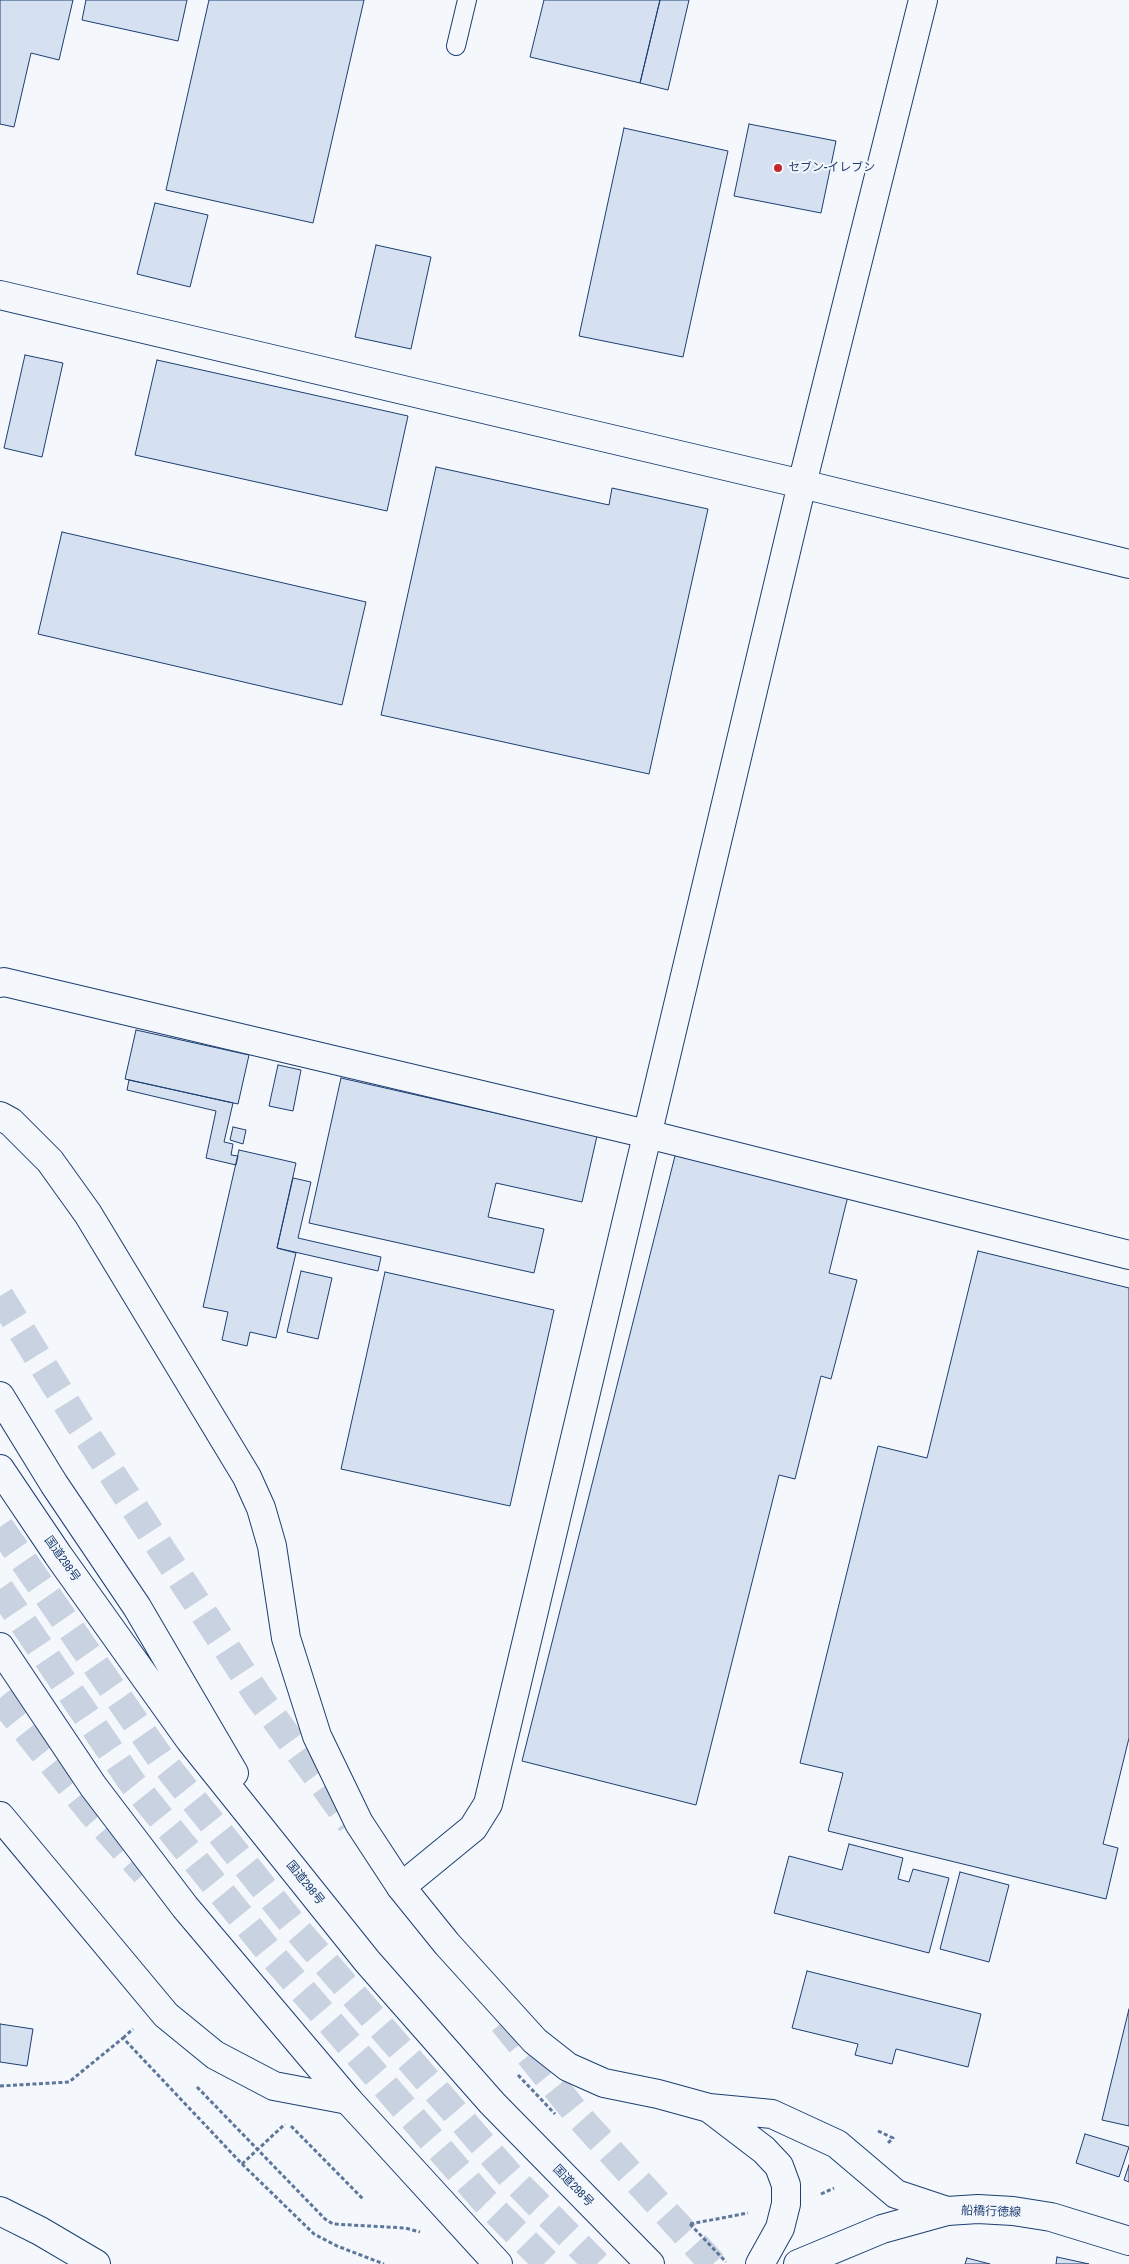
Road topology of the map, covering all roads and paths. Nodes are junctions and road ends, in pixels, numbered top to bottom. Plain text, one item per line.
1 (467, 0) edge
2 (923, 0) edge
3 (456, 46) dead end
4 (0, 295) edge
5 (802, 484) junction
6 (1129, 564) edge
7 (0, 983) edge
8 (0, 1116) edge
9 (647, 1134) junction
10 (1129, 1255) edge
11 (0, 1396) edge
12 (0, 1469) edge
13 (0, 1647) edge
14 (0, 1682) edge
15 (93, 1786) junction
16 (0, 1816) edge
17 (287, 1861) junction
18 (401, 1887) junction
19 (138, 2024) dead end
20 (123, 2038) junction
21 (515, 2072) dead end
22 (195, 2085) dead end
23 (0, 2086) edge
24 (348, 2100) junction
25 (710, 2108) junction
26 (560, 2119) dead end
27 (257, 2150) junction
28 (242, 2164) junction
29 (840, 2186) dead end
30 (818, 2195) dead end
31 (364, 2200) dead end
32 (0, 2211) edge
33 (947, 2211) junction
34 (756, 2212) dead end
35 (427, 2238) dead end
36 (1129, 2241) edge
37 (96, 2264) edge
38 (384, 2264) edge
39 (498, 2264) edge
40 (650, 2264) edge
41 (728, 2264) edge
42 (760, 2264) edge
43 (798, 2264) edge

1 - 3 lane
2 - 5 main road
4 - 5 main road
5 - 6 main road
5 - 9 main road
7 - 9 main road
8 - 18 main road
9 - 10 main road
9 - 18 main road
11 - 17 main road
12 - 17 main road, 国道298号
13 - 15 main road
14 - 15 main road
15 - 24 main road
16 - 24 main road
17 - 40 main road, 国道298号
18 - 25 main road
19 - 20 path
20 - 23 path
20 - 28 path
21 - 26 path
22 - 27 path
24 - 39 main road
25 - 33 main road
25 - 42 main road
27 - 28 path
27 - 31 path
27 - 35 path
28 - 38 path
29 - 30 path
32 - 37 main road
33 - 36 main road, 船橋行徳線
33 - 43 main road, 船橋行徳線
34 - 41 path

